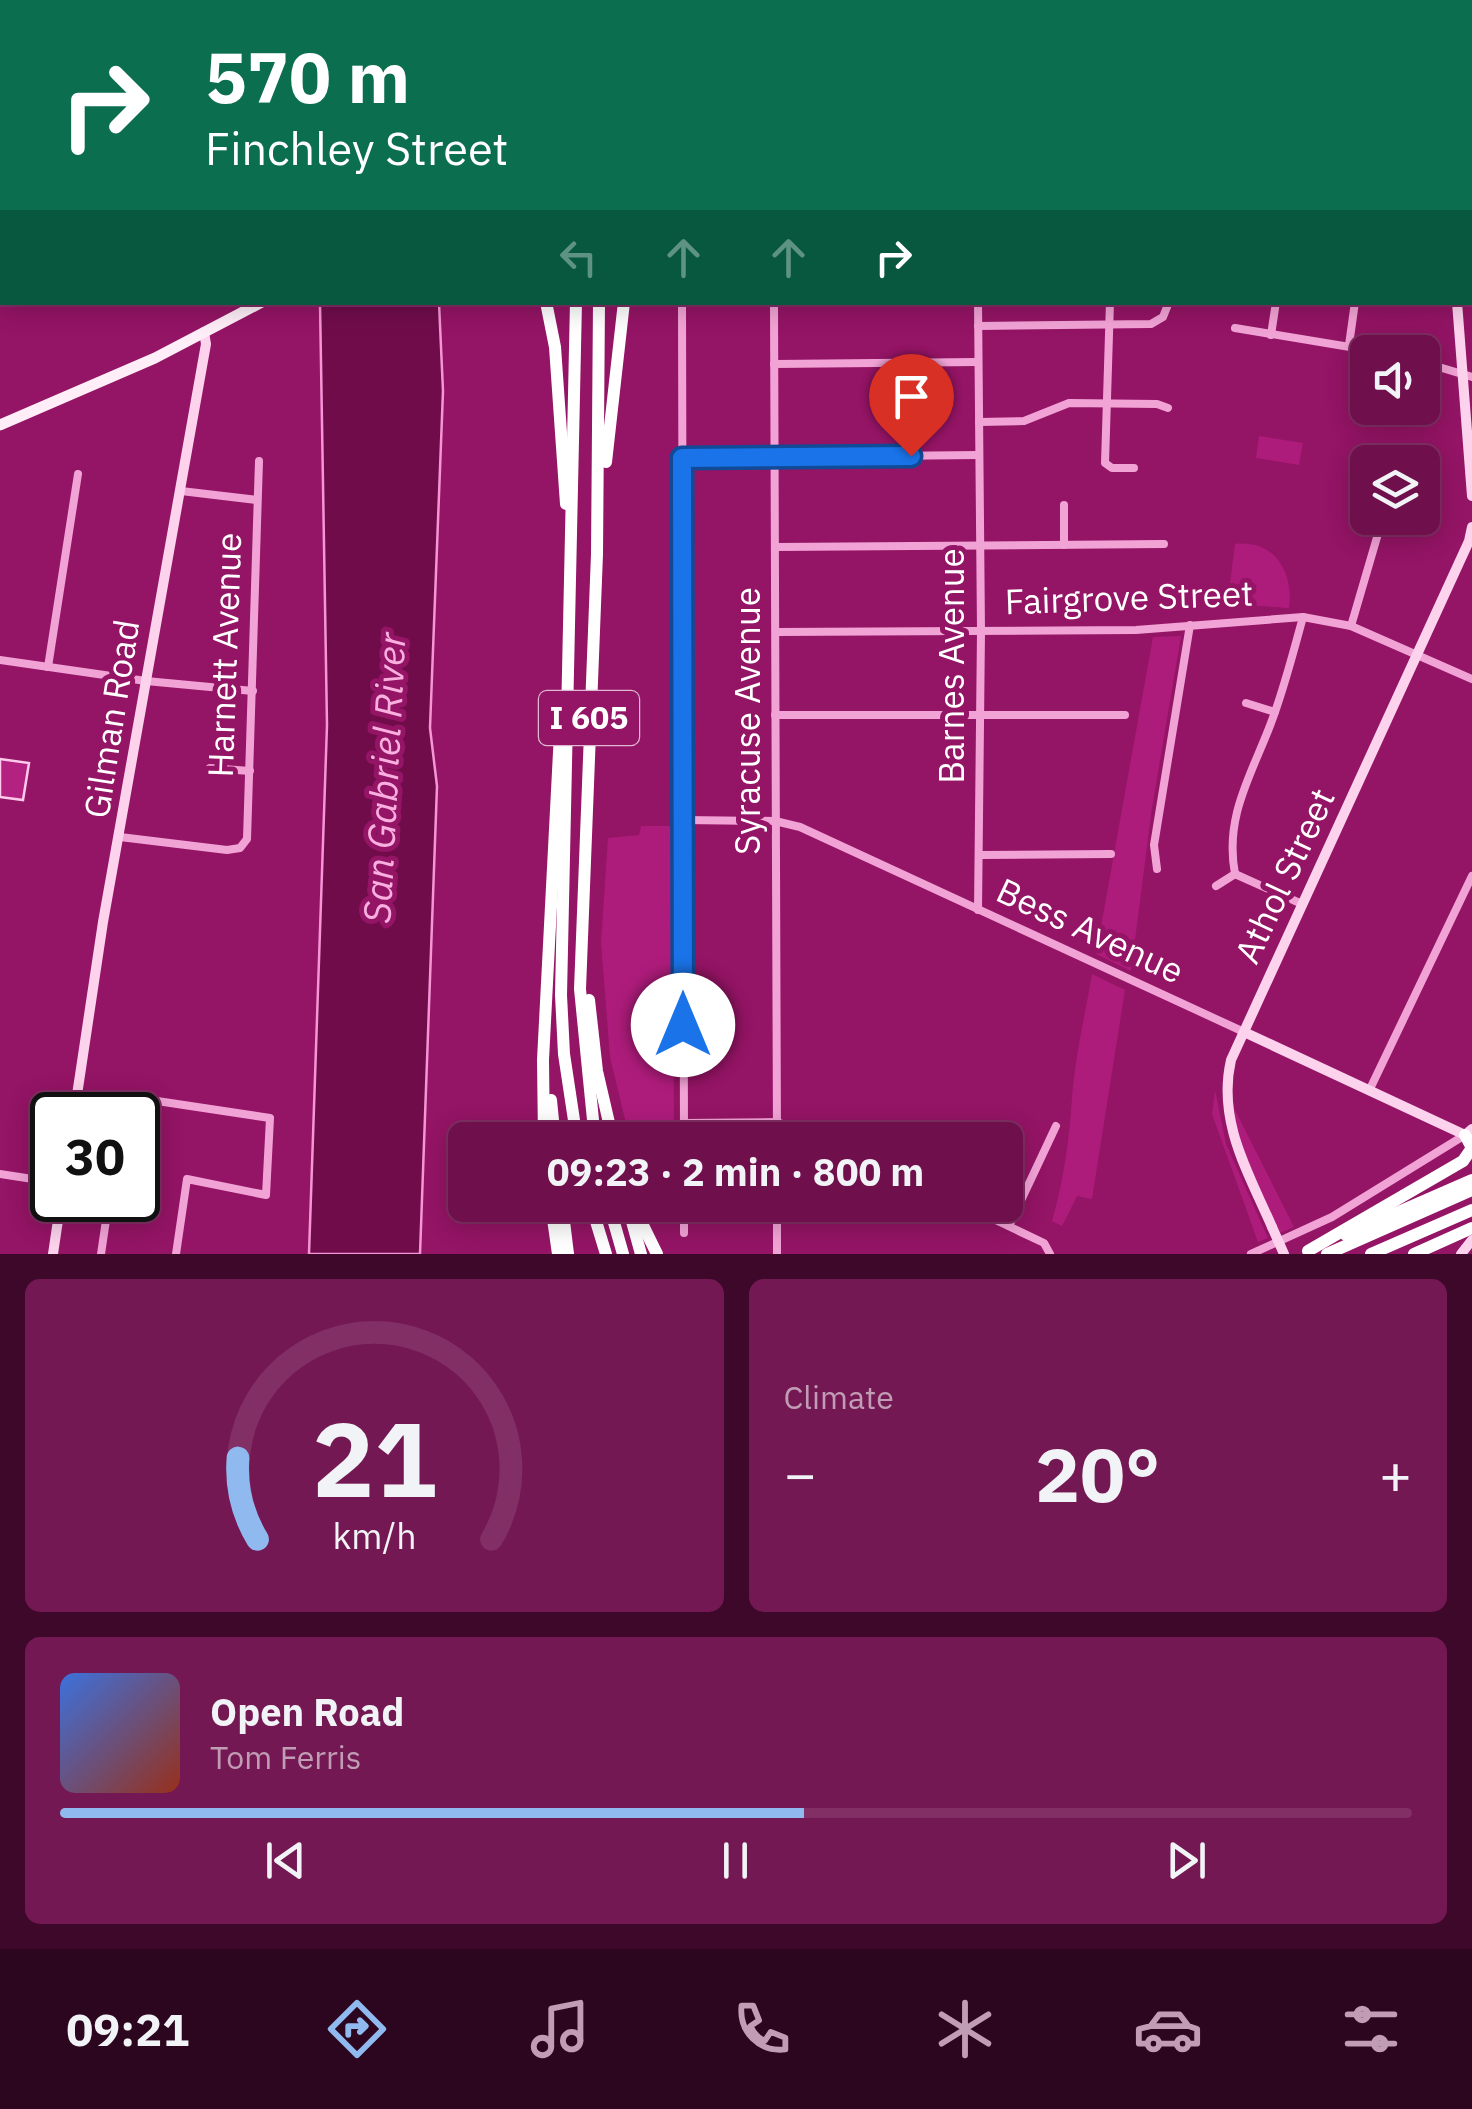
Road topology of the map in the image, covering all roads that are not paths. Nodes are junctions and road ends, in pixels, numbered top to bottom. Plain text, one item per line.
1 (242, 305) edge
2 (256, 305) edge
3 (546, 305) edge
4 (576, 305) edge
5 (600, 305) edge
6 (624, 305) edge
7 (682, 305) edge
8 (774, 305) edge
9 (978, 305) edge
10 (1110, 305) edge
11 (1167, 305) edge
12 (1276, 305) edge
13 (1355, 305) edge
14 (1457, 305) edge
15 (228, 318) junction
16 (1108, 324) junction
17 (978, 326) junction
18 (1236, 328) dead end
19 (204, 332) junction
20 (1271, 334) junction
21 (1349, 346) joint
22 (978, 362) junction
23 (774, 364) junction
24 (1440, 366) edge
25 (1459, 371) junction
26 (1472, 377) edge
27 (1108, 403) junction
28 (1168, 408) dead end
29 (980, 422) junction
30 (0, 425) edge
31 (980, 455) junction
32 (774, 457) junction
33 (682, 458) junction
34 (259, 461) dead end
35 (1134, 468) dead end
36 (78, 474) dead end
37 (182, 491) junction
38 (1472, 496) edge
39 (257, 500) junction
40 (1064, 505) dead end
41 (1472, 527) edge
42 (1378, 535) edge
43 (1164, 544) dead end
44 (980, 545) junction
45 (1064, 545) junction
46 (776, 546) junction
47 (597, 554) junction
48 (570, 598) junction
49 (1303, 618) junction
50 (1190, 625) junction
51 (1351, 626) junction
52 (981, 630) junction
53 (776, 632) junction
54 (1417, 654) junction
55 (0, 660) edge
56 (48, 667) junction
57 (1472, 679) edge
58 (146, 681) junction
59 (253, 691) junction
60 (1246, 703) dead end
61 (565, 708) junction
62 (1275, 712) junction
63 (980, 715) junction
64 (1125, 715) dead end
65 (775, 716) junction
66 (210, 768) dead end
67 (250, 772) junction
68 (683, 820) junction
69 (775, 821) junction
70 (120, 837) junction
71 (1111, 854) dead end
72 (980, 855) junction
73 (1157, 869) dead end
74 (1235, 874) junction
75 (1472, 876) edge
76 (582, 882) junction
77 (1216, 886) dead end
78 (1302, 904) junction
79 (978, 910) junction
80 (1244, 1032) junction
81 (545, 1033) junction
82 (1369, 1091) junction
83 (77, 1092) edge
84 (160, 1101) edge
85 (544, 1122) edge
86 (553, 1122) edge
87 (574, 1122) edge
88 (593, 1122) edge
89 (608, 1122) edge
90 (684, 1122) edge
91 (777, 1122) edge
92 (1056, 1126) dead end
93 (1468, 1132) edge
94 (0, 1174) edge
95 (30, 1179) edge
96 (1472, 1180) edge
97 (1472, 1190) edge
98 (1472, 1198) edge
99 (1472, 1210) edge
100 (58, 1222) edge
101 (106, 1222) edge
102 (553, 1222) edge
103 (564, 1222) edge
104 (596, 1222) edge
105 (614, 1222) edge
106 (634, 1222) edge
107 (639, 1222) edge
108 (684, 1222) edge
109 (777, 1222) edge
110 (1000, 1222) edge
111 (1009, 1226) junction
112 (1472, 1228) edge
113 (684, 1233) dead end
114 (1472, 1240) edge
115 (1050, 1252) edge
116 (1305, 1252) edge
117 (53, 1254) edge
118 (101, 1254) edge
119 (176, 1254) edge
120 (558, 1254) edge
121 (568, 1254) edge
122 (606, 1254) edge
123 (623, 1254) edge
124 (642, 1254) edge
125 (657, 1254) edge
126 (778, 1254) edge
127 (1251, 1254) edge
128 (1284, 1254) edge
129 (1326, 1254) edge
130 (1347, 1254) edge
131 (1371, 1254) edge
132 (1414, 1254) edge
133 (1461, 1254) edge

1 - 15 main road
2 - 15 main road
3 - 48 highway
4 - 48 highway, I 605
5 - 47 highway, I 605
6 - 47 highway
7 - 33 street
8 - 23 street, Syracuse Avenue
9 - 17 street, Barnes Avenue
10 - 16 street
11 - 16 street
12 - 20 street
13 - 21 street
14 - 25 street
15 - 19 main road
16 - 17 street
16 - 27 street
17 - 22 street, Barnes Avenue
18 - 20 street
19 - 30 main road
19 - 37 street, Gilman Road
20 - 21 street
22 - 23 street
22 - 29 street, Barnes Avenue
23 - 32 street, Syracuse Avenue
24 - 25 street
25 - 26 street
25 - 38 street
27 - 28 street
27 - 29 street
27 - 35 street
29 - 31 street, Barnes Avenue
31 - 32 street
31 - 44 street, Barnes Avenue
32 - 33 street
32 - 46 street, Syracuse Avenue
33 - 68 street
34 - 39 street, Harnett Avenue
36 - 56 street
37 - 39 street
37 - 58 street, Gilman Road
39 - 59 street, Harnett Avenue
40 - 45 street
41 - 54 street, Athol Street
42 - 51 street
43 - 45 street
44 - 45 street
44 - 46 street
44 - 52 street, Barnes Avenue
46 - 53 street, Syracuse Avenue
47 - 76 highway, I 605
48 - 61 highway, I 605
49 - 50 street, Fairgrove Street
49 - 51 street, Fairgrove Street
49 - 62 street
50 - 52 street, Fairgrove Street
50 - 73 street
51 - 54 street, Fairgrove Street
52 - 53 street, Fairgrove Street
52 - 63 street, Barnes Avenue
53 - 65 street, Syracuse Avenue
54 - 57 street, Fairgrove Street
54 - 78 street, Athol Street
55 - 56 street
56 - 58 street
58 - 59 street
58 - 70 street, Gilman Road
59 - 67 street, Harnett Avenue
60 - 62 street
61 - 81 highway
61 - 87 highway, I 605
62 - 74 street
63 - 64 street
63 - 65 street
63 - 72 street, Barnes Avenue
65 - 69 street, Syracuse Avenue
66 - 67 street
67 - 70 street, Harnett Avenue
68 - 69 street, Bess Avenue
68 - 90 street
69 - 79 street, Bess Avenue
69 - 91 street, Syracuse Avenue
70 - 83 street, Gilman Road
71 - 72 street
72 - 79 street, Barnes Avenue
74 - 77 street
74 - 78 street
75 - 82 street
76 - 88 highway, I 605
76 - 89 highway
78 - 80 street, Athol Street
79 - 80 street, Bess Avenue
80 - 82 street, Bess Avenue
80 - 128 street, Athol Street, bridge
81 - 85 highway
81 - 86 highway
82 - 93 street, Bess Avenue
84 - 119 street
92 - 111 street
93 - 116 highway
93 - 127 street
94 - 95 street
96 - 116 highway
97 - 129 highway
98 - 130 highway
99 - 131 highway
100 - 117 street
101 - 118 street
102 - 120 highway
103 - 121 highway
104 - 122 highway
105 - 123 highway
106 - 124 highway
107 - 125 highway
108 - 113 street
109 - 126 street
110 - 111 street
111 - 115 street
112 - 132 highway
114 - 133 street

